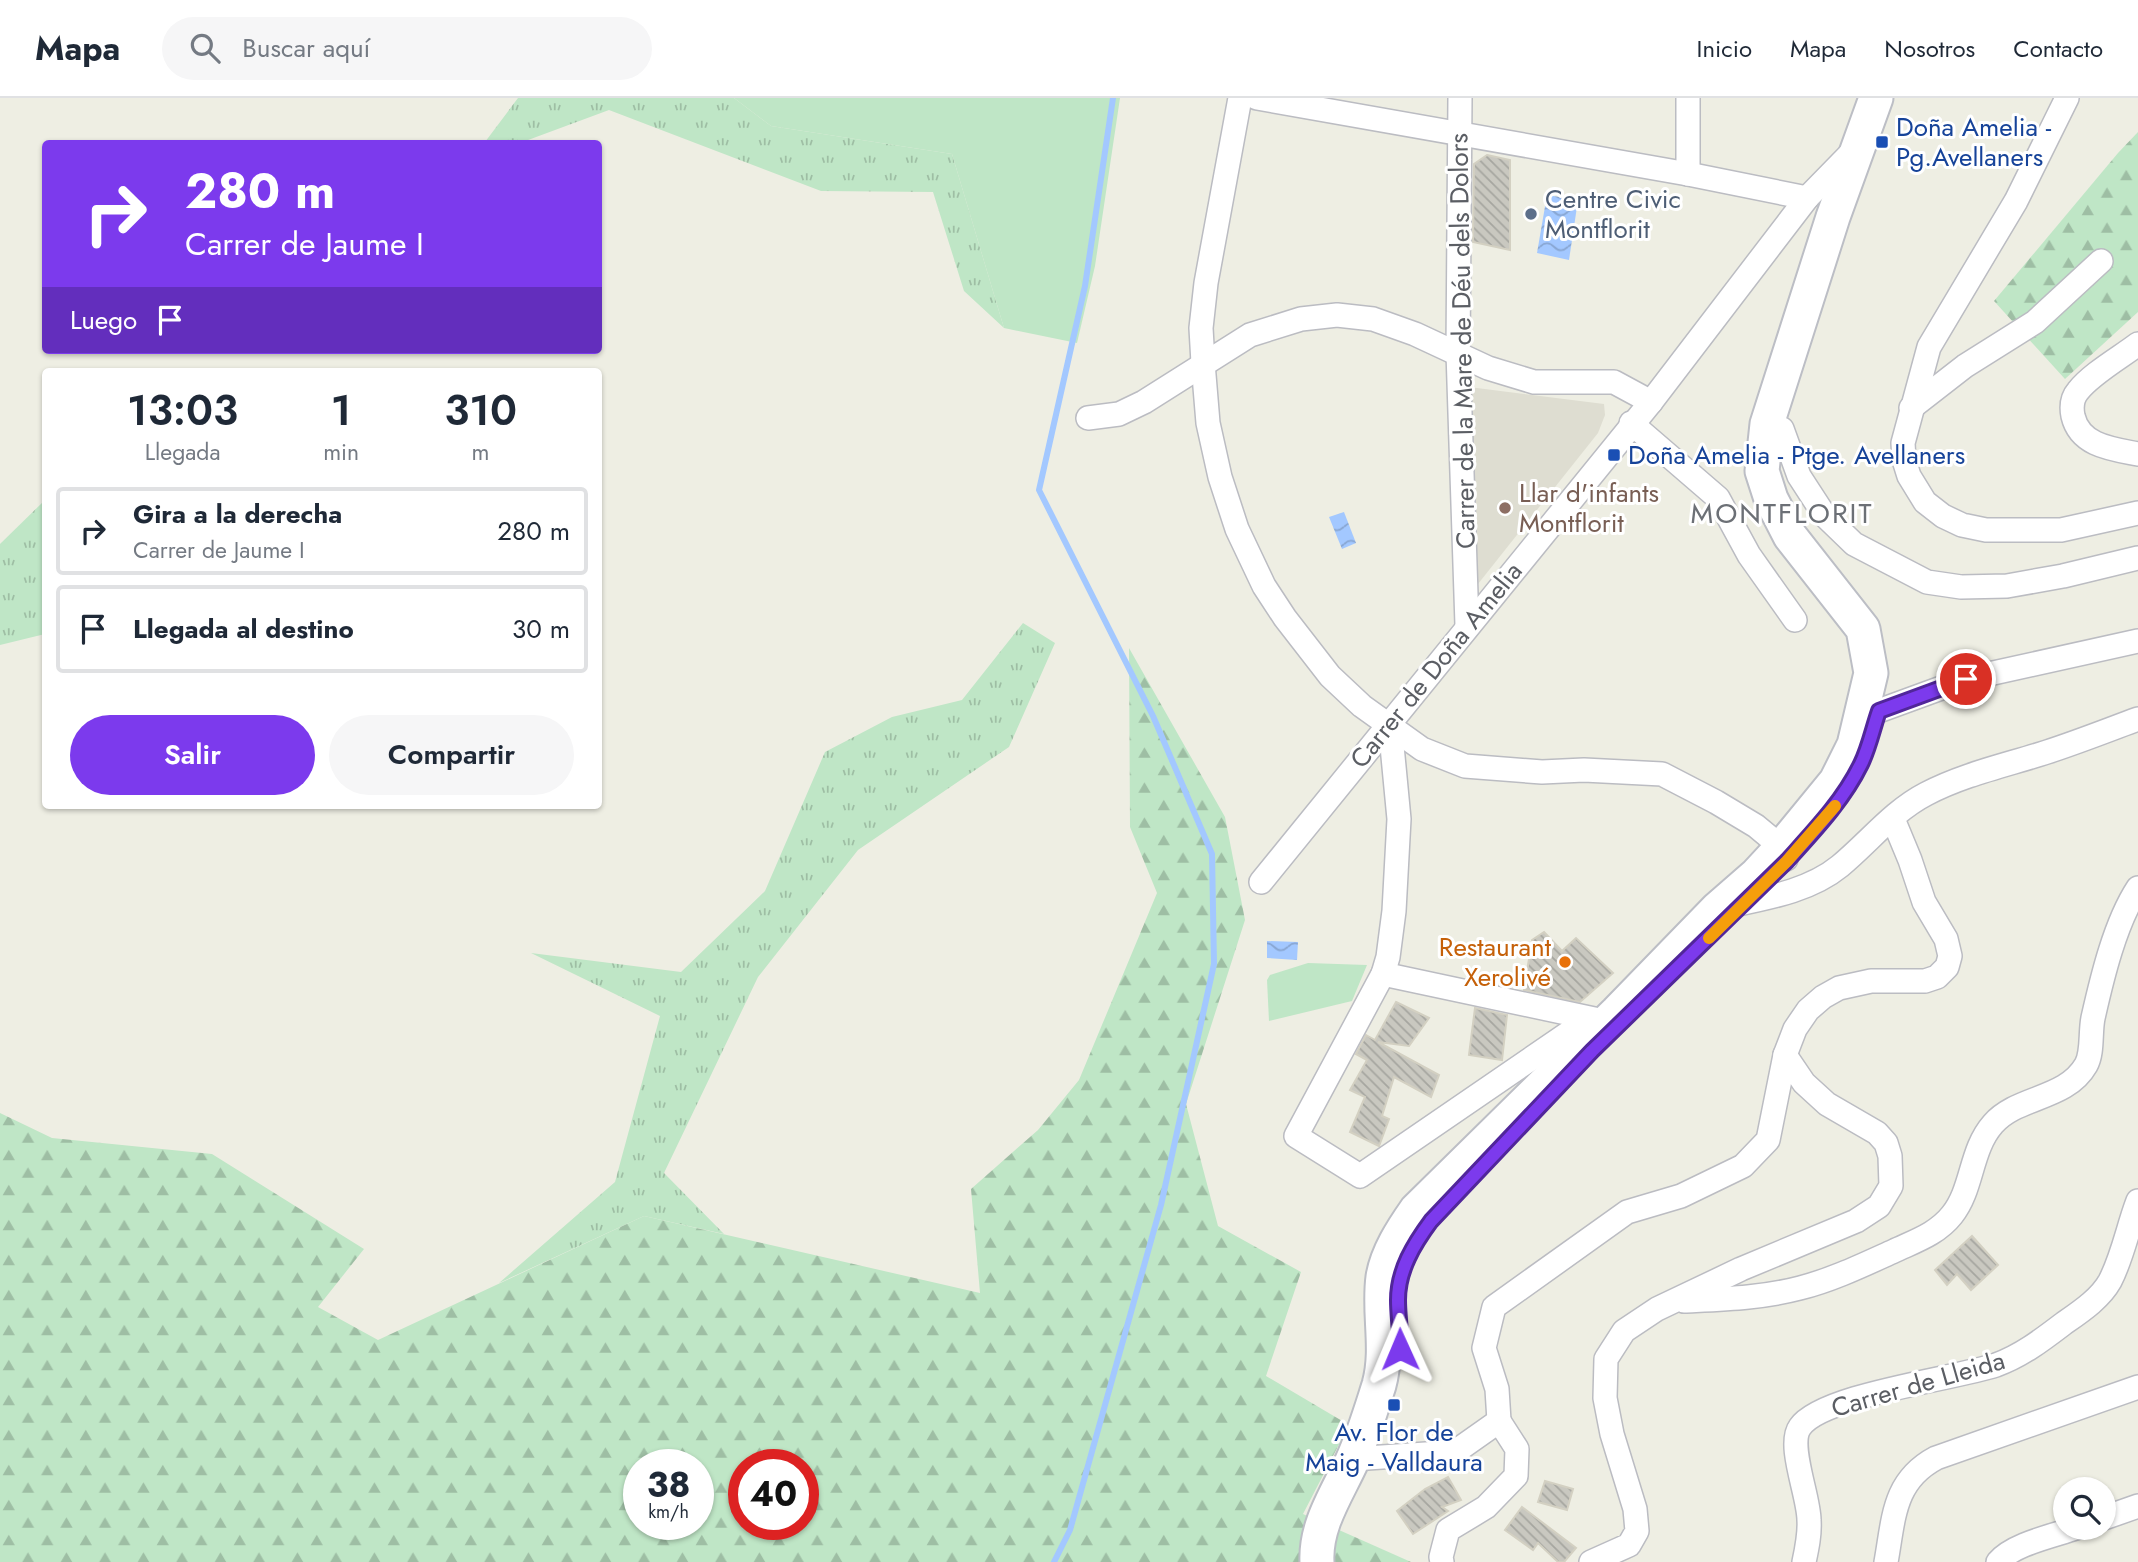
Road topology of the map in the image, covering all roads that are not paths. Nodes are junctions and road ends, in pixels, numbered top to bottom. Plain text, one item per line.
1 (1240, 98) edge
2 (1257, 98) edge
3 (1460, 98) edge
4 (2067, 98) edge
5 (1690, 100) edge
6 (1877, 117) edge
7 (1460, 134) junction
8 (1688, 173) junction
9 (1807, 198) junction
10 (2101, 261) dead end
11 (2138, 344) edge
12 (1458, 352) junction
13 (1203, 363) junction
14 (1651, 402) junction
15 (1911, 408) junction
16 (1088, 418) dead end
17 (1631, 424) junction
18 (1782, 429) junction
19 (2138, 454) edge
20 (2138, 513) edge
21 (2138, 558) edge
22 (1795, 620) dead end
23 (1467, 625) junction
24 (2138, 641) edge
25 (1870, 714) junction
26 (2138, 719) edge
27 (1390, 725) junction
28 (1893, 819) junction
29 (1784, 855) junction
30 (1261, 882) dead end
31 (2138, 888) edge
32 (1731, 906) junction
33 (1382, 974) junction
34 (1604, 1022) junction
35 (1785, 1055) junction
36 (2138, 1201) edge
37 (1674, 1301) junction
38 (2138, 1387) edge
39 (1499, 1420) junction
40 (1353, 1459) junction
41 (2138, 1506) edge
42 (2116, 1514) edge
43 (2053, 1536) edge
44 (1317, 1562) edge
45 (1442, 1562) edge
46 (1591, 1562) edge
47 (1804, 1562) edge
48 (1886, 1562) edge
49 (1998, 1562) edge

1 - 13 street
2 - 7 street
3 - 7 street, Carrer de la Mare de Déu dels Dolors
4 - 15 street
5 - 8 street
6 - 9 street, Carrer de Doña Amelia
6 - 18 street
6 - 25 street
7 - 8 street
7 - 12 street, Carrer de la Mare de Déu dels Dolors
8 - 9 street
9 - 14 street, Carrer de Doña Amelia
10 - 15 street
11 - 19 street
12 - 13 street
12 - 14 street
12 - 23 street, Carrer de la Mare de Déu dels Dolors
13 - 16 street
13 - 27 street
14 - 17 street, Carrer de Doña Amelia
15 - 20 street
17 - 22 street
17 - 23 street, Carrer de Doña Amelia
18 - 21 street
18 - 25 street
23 - 27 street, Carrer de Doña Amelia
24 - 25 street
25 - 29 street
26 - 28 street
27 - 29 street
27 - 30 street, Carrer de Doña Amelia
27 - 33 street
28 - 32 street
28 - 35 street
29 - 32 street
31 - 37 street
32 - 34 street
33 - 34 street
33 - 34 street
34 - 40 street
35 - 37 street
35 - 39 street
36 - 47 street, Carrer de Lleida
37 - 46 street
38 - 48 street
39 - 40 street
39 - 45 street
40 - 44 street
41 - 42 street
43 - 49 street

